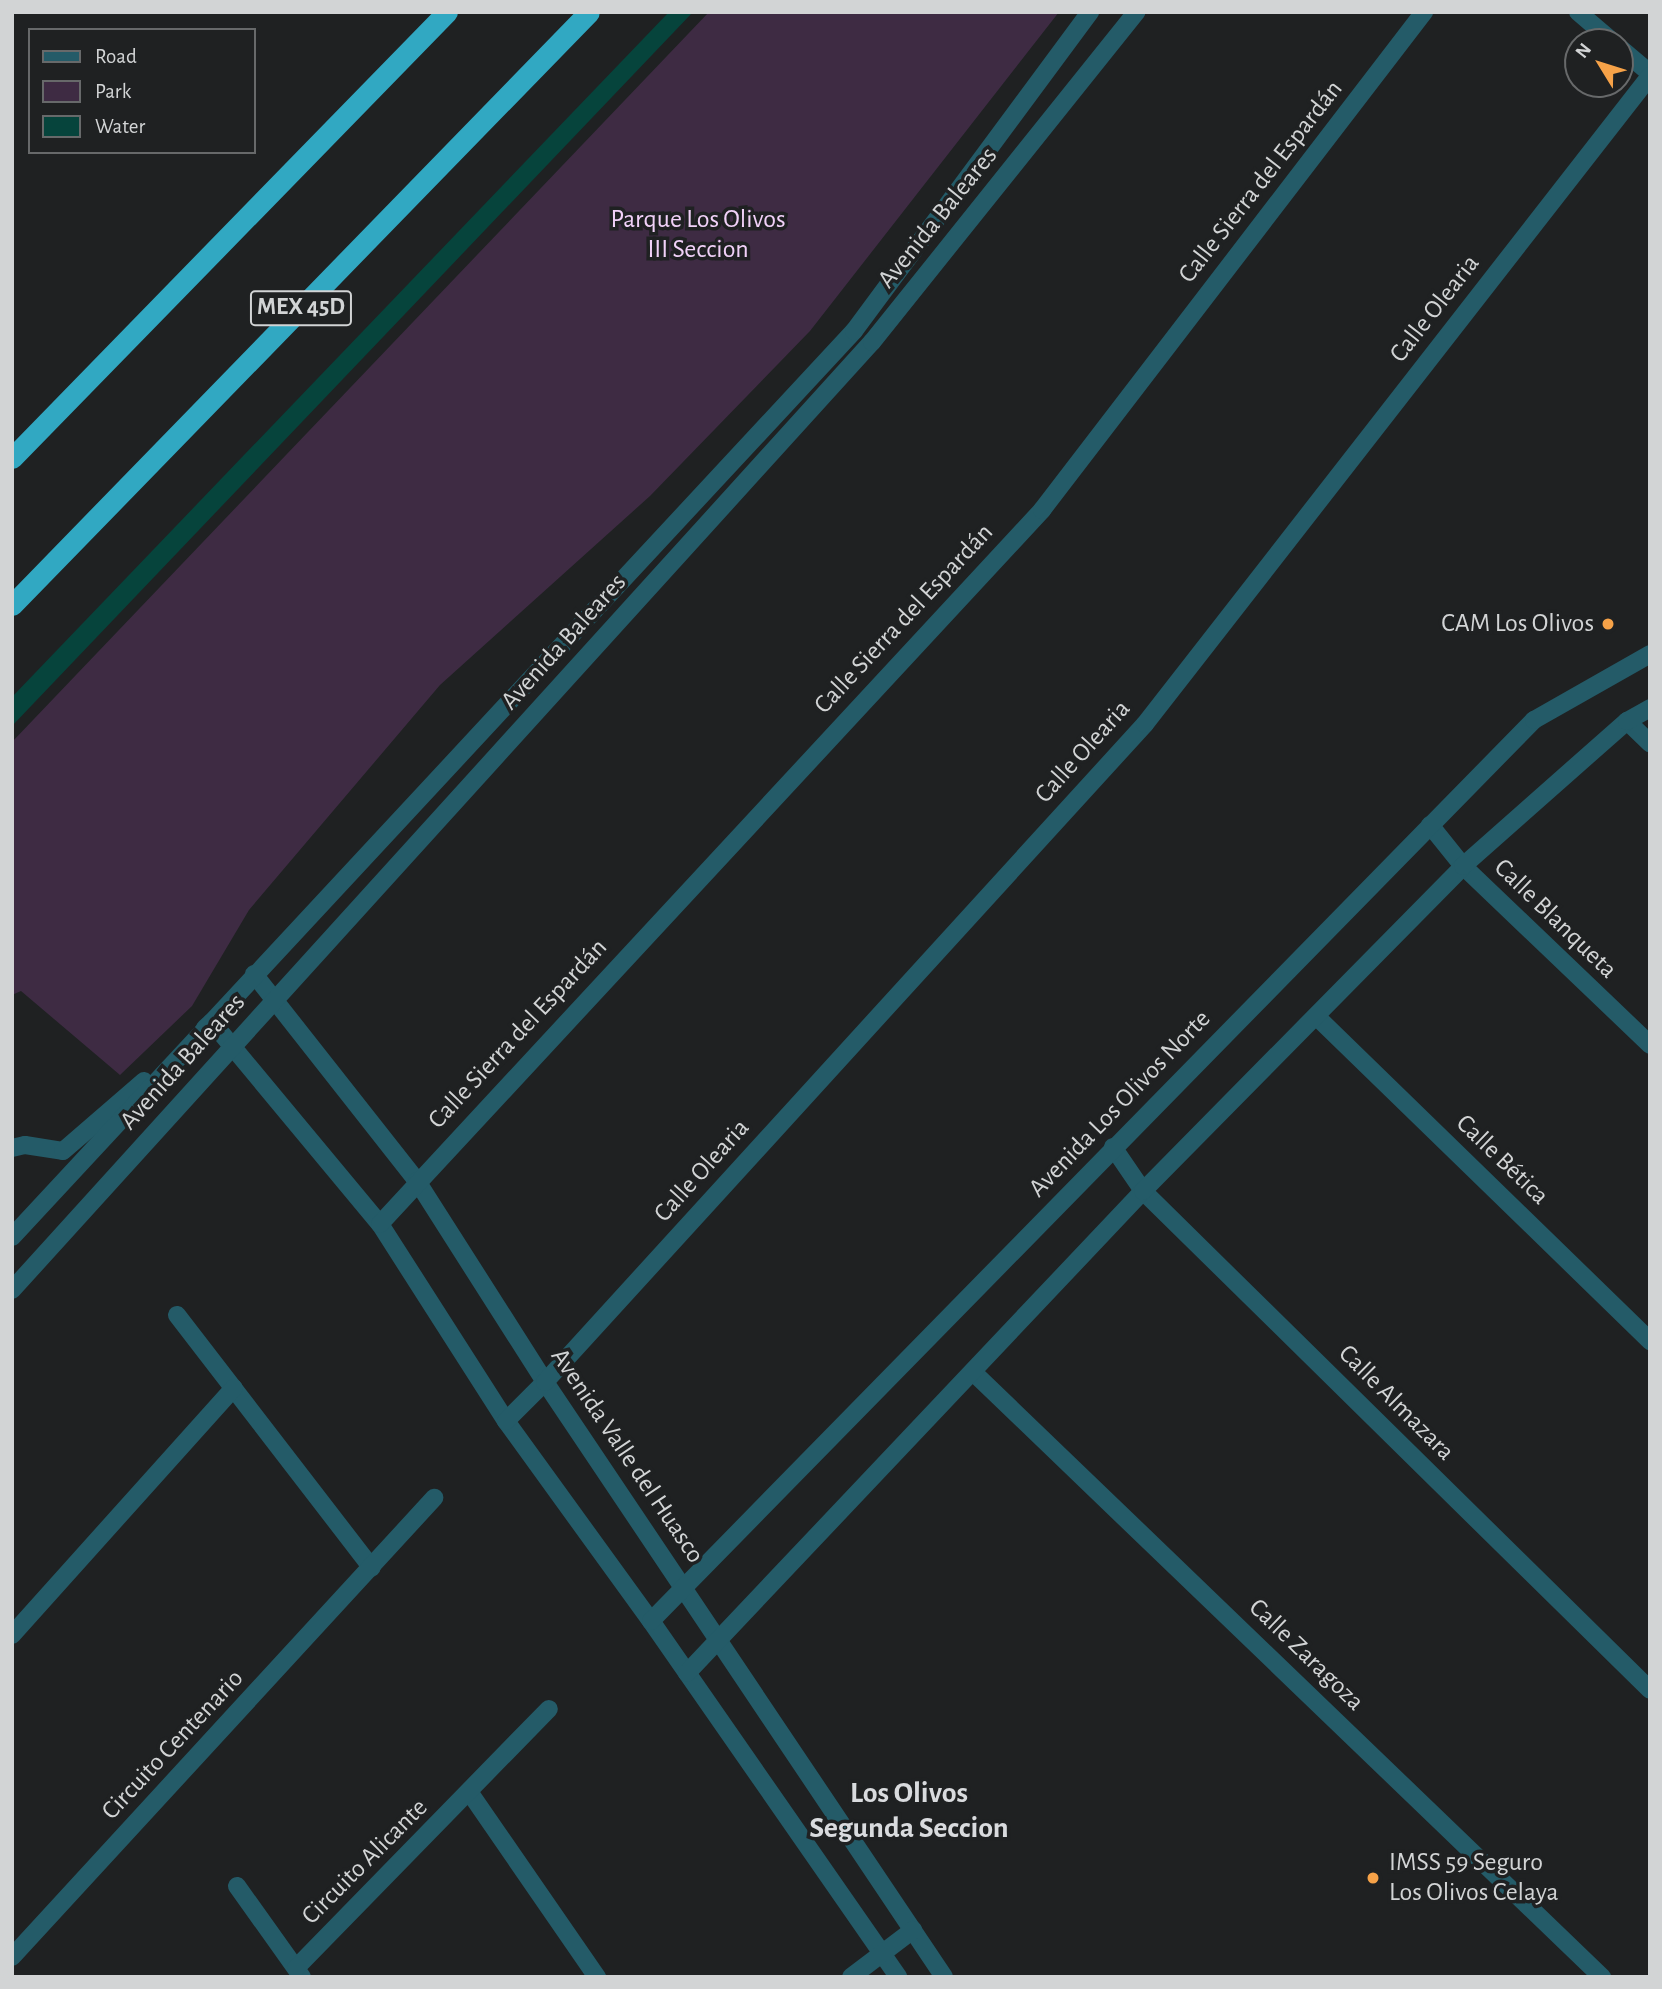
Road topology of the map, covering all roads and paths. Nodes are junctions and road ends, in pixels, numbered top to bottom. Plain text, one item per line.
1 (447, 12) edge
2 (589, 12) edge
3 (1090, 12) edge
4 (1136, 12) edge
5 (1424, 12) edge
6 (1578, 12) edge
7 (1597, 28) edge
8 (1634, 60) edge
9 (1650, 74) edge
10 (12, 458) edge
11 (12, 605) edge
12 (1650, 654) edge
13 (1650, 708) edge
14 (1627, 721) junction
15 (1650, 743) edge
16 (1430, 825) junction
17 (1462, 866) junction
18 (254, 974) junction
19 (274, 999) junction
20 (1317, 1017) junction
21 (212, 1022) junction
22 (1650, 1045) edge
23 (235, 1047) junction
24 (1113, 1147) junction
25 (12, 1148) edge
26 (417, 1181) junction
27 (1143, 1191) junction
28 (380, 1224) junction
29 (12, 1237) edge
30 (12, 1290) edge
31 (177, 1315) dead end
32 (1650, 1341) edge
33 (972, 1372) junction
34 (545, 1382) junction
35 (234, 1388) junction
36 (506, 1421) junction
37 (434, 1498) dead end
38 (372, 1568) junction
39 (685, 1589) junction
40 (651, 1621) junction
41 (12, 1635) edge
42 (719, 1641) junction
43 (687, 1673) junction
44 (1650, 1689) edge
45 (549, 1709) dead end
46 (470, 1793) junction
47 (237, 1886) dead end
48 (913, 1930) junction
49 (884, 1952) junction
50 (12, 1957) edge
51 (299, 1972) edge
52 (597, 1977) edge
53 (851, 1977) edge
54 (898, 1977) edge
55 (944, 1977) edge
56 (1602, 1977) edge

1 - 10 highway
2 - 11 highway, MEX 45D
3 - 18 street, Avenida Baleares
4 - 19 street, Avenida Baleares
5 - 26 street, Calle Sierra del Espardán
6 - 7 street
8 - 9 street
9 - 34 street, Calle Olearia
12 - 16 street, Avenida Los Olivos Norte
13 - 14 street
14 - 15 street
14 - 17 street
16 - 17 street, Calle Blanqueta
16 - 24 street, Avenida Los Olivos Norte
17 - 20 street
17 - 22 street, Calle Blanqueta
18 - 19 street, Avenida Valle del Huasco
18 - 21 street, Avenida Baleares
19 - 23 street, Avenida Baleares
19 - 26 street, Avenida Valle del Huasco
20 - 27 street
20 - 32 street, Calle Bética
21 - 23 street
21 - 25 street
21 - 29 street, Avenida Baleares
23 - 28 street
23 - 30 street, Avenida Baleares
24 - 27 street, Calle Almazara
24 - 39 street, Avenida Los Olivos Norte
26 - 28 street, Calle Sierra del Espardán
26 - 34 street, Avenida Valle del Huasco
27 - 33 street
27 - 44 street, Calle Almazara
28 - 36 street
31 - 35 street
33 - 42 street
33 - 56 street, Calle Zaragoza
34 - 36 street, Calle Olearia
34 - 39 street, Avenida Valle del Huasco
35 - 38 street
35 - 41 street
36 - 40 street
37 - 38 street, Circuito Centenario
38 - 50 street, Circuito Centenario
39 - 40 street, Avenida Los Olivos Norte
39 - 42 street, Avenida Valle del Huasco
40 - 43 street
42 - 43 street
42 - 48 street, Avenida Valle del Huasco
43 - 49 street
45 - 46 street, Circuito Alicante
46 - 51 street, Circuito Alicante
46 - 52 street
47 - 51 street, Circuito Alicante
48 - 49 street
48 - 55 street, Avenida Valle del Huasco
49 - 53 street
49 - 54 street

